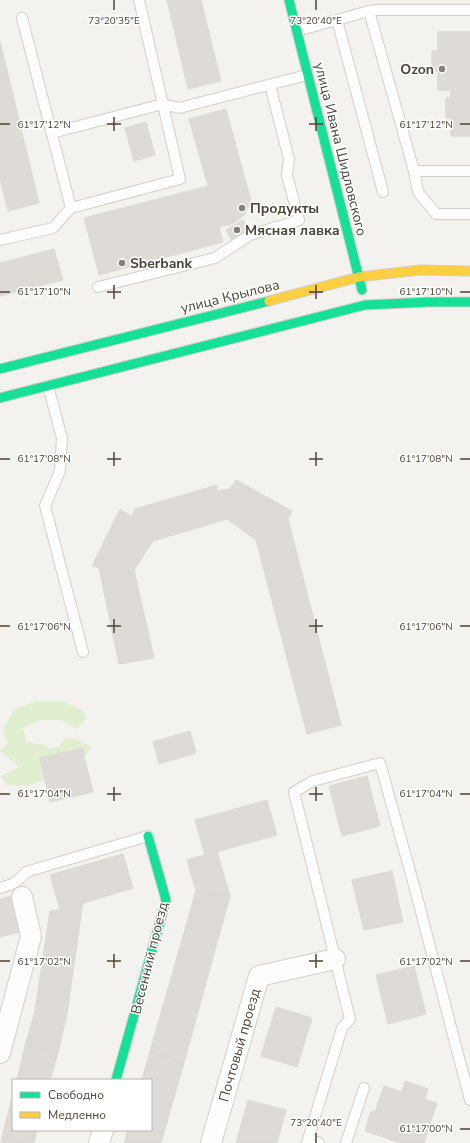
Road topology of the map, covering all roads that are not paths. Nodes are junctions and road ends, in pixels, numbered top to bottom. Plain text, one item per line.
1 (139, 0) edge
2 (289, 0) edge
3 (470, 10) edge
4 (369, 11) junction
5 (22, 18) dead end
6 (338, 20) junction
7 (297, 31) junction
8 (307, 75) junction
9 (270, 85) junction
10 (163, 104) junction
11 (52, 133) junction
12 (414, 171) junction
13 (470, 171) edge
14 (383, 192) dead end
15 (72, 208) junction
16 (470, 214) edge
17 (0, 240) edge
18 (470, 271) edge
19 (359, 277) junction
20 (98, 287) dead end
21 (470, 302) edge
22 (365, 305) junction
23 (0, 369) edge
24 (48, 386) junction
25 (0, 398) edge
26 (83, 652) dead end
27 (148, 836) joint
28 (0, 888) edge
29 (22, 897) dead end
30 (335, 959) junction
31 (0, 1054) edge
32 (116, 1079) edge
33 (364, 1088) dead end
34 (470, 1100) edge
35 (102, 1131) edge
36 (307, 1141) edge
37 (99, 1143) edge
38 (211, 1143) edge
39 (319, 1143) edge
40 (346, 1143) edge

1 - 10 lane
2 - 7 main road, улица Ивана Шидловского
3 - 4 lane
4 - 6 lane
4 - 12 lane
5 - 11 lane
6 - 7 lane
6 - 14 lane
7 - 8 main road, улица Ивана Шидловского
8 - 9 lane
8 - 19 main road, улица Ивана Шидловского
9 - 10 lane
9 - 20 lane
10 - 11 lane
10 - 15 lane
11 - 15 lane
12 - 13 lane
12 - 16 lane
15 - 17 lane
18 - 19 main road, улица Крылова
19 - 22 main road, улица Ивана Шидловского
19 - 23 main road, улица Крылова
21 - 22 main road
22 - 24 main road
24 - 25 main road
24 - 26 lane
27 - 28 lane
27 - 32 main road, Весенний проезд
29 - 31 street
30 - 34 lane
30 - 36 lane
30 - 38 street, Почтовый проезд
33 - 40 lane
35 - 37 street
36 - 39 lane

